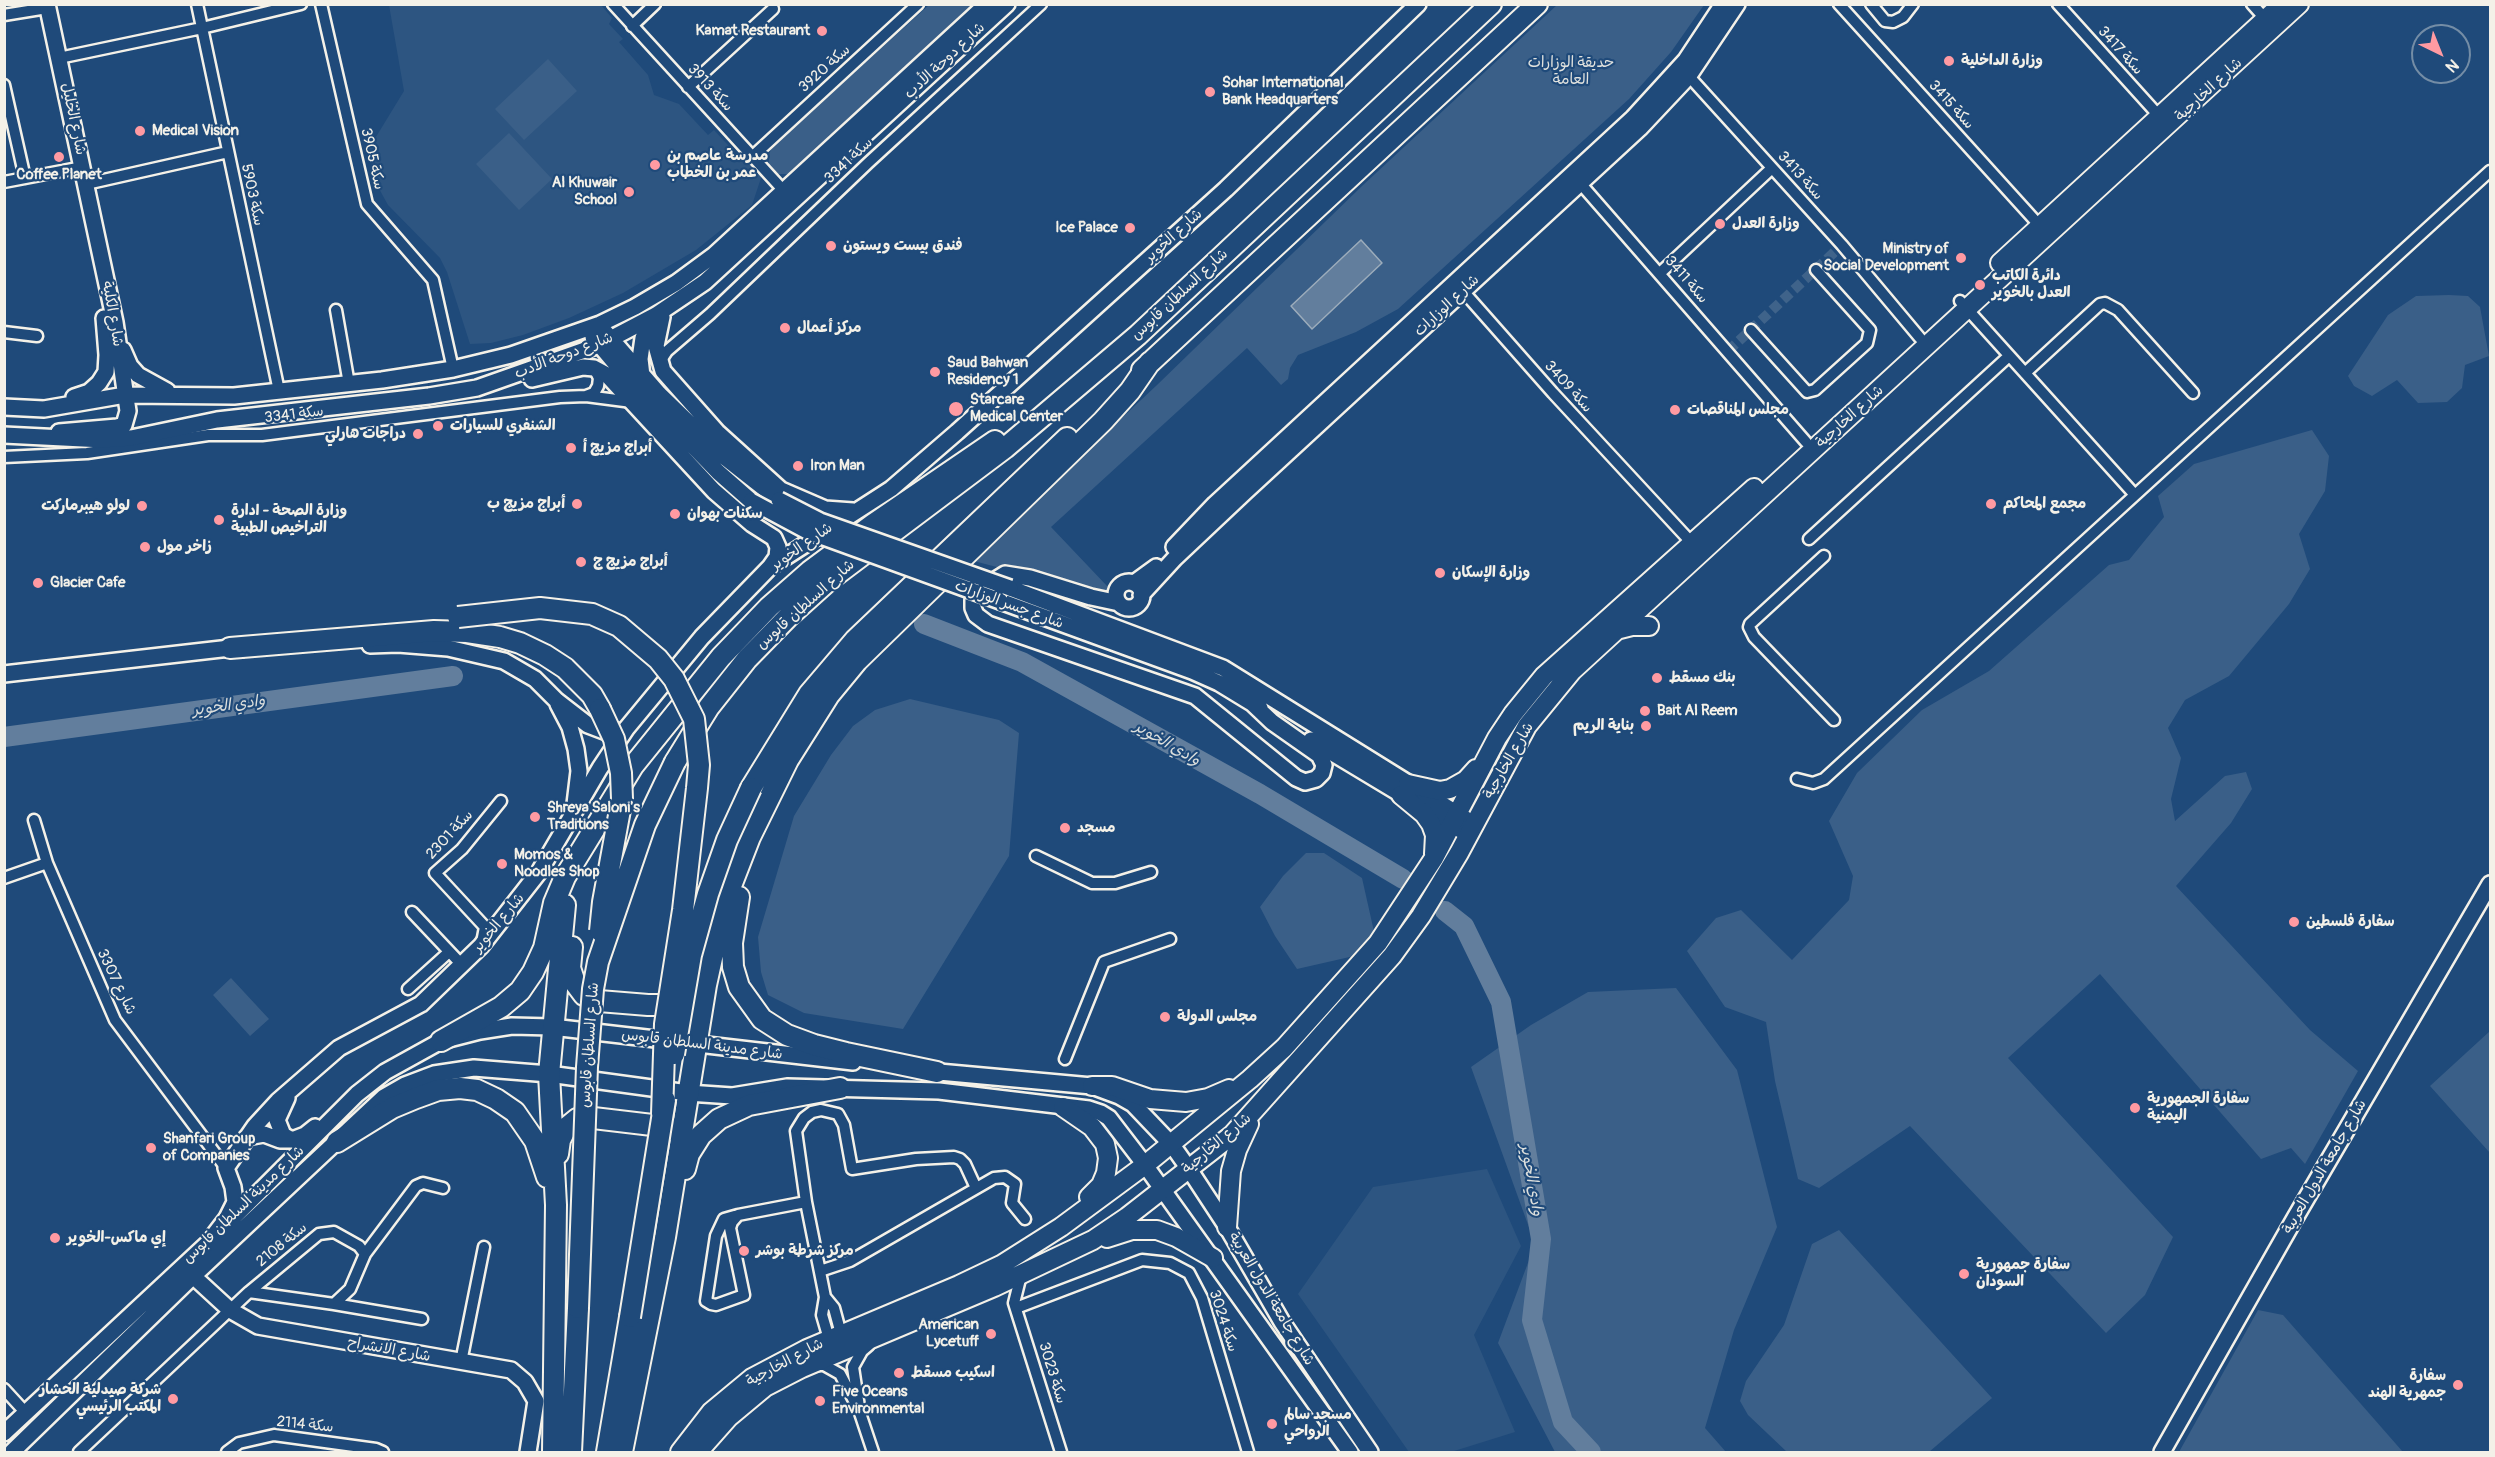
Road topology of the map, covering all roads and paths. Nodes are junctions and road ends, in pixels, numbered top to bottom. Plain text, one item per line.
1 (197, 4) edge
2 (301, 4) edge
3 (321, 4) edge
4 (613, 4) edge
5 (655, 4) edge
6 (918, 4) edge
7 (987, 4) edge
8 (1007, 4) edge
9 (1041, 4) edge
10 (1418, 4) edge
11 (1491, 4) edge
12 (1537, 4) edge
13 (1723, 4) edge
14 (1737, 4) edge
15 (1839, 4) edge
16 (1871, 4) edge
17 (1913, 4) edge
18 (2058, 4) edge
19 (2252, 4) edge
20 (2282, 4) edge
21 (2299, 4) edge
22 (47, 6) edge
23 (773, 9) dead end
24 (4, 15) edge
25 (2270, 24) junction
26 (632, 26) junction
27 (202, 28) junction
28 (1706, 32) junction
29 (59, 58) junction
30 (1688, 77) junction
31 (2221, 78) junction
32 (4, 85) edge
33 (688, 87) junction
34 (2160, 117) junction
35 (1611, 139) junction
36 (228, 152) junction
37 (753, 156) junction
38 (83, 167) junction
39 (1772, 168) junction
40 (2490, 171) edge
41 (25, 178) junction
42 (4, 182) edge
43 (1580, 183) junction
44 (86, 184) junction
45 (2099, 190) junction
46 (784, 191) junction
47 (2085, 202) junction
48 (2040, 226) junction
49 (96, 234) junction
50 (1492, 248) junction
51 (1816, 270) dead end
52 (1660, 273) junction
53 (2005, 275) junction
54 (1463, 291) junction
55 (680, 300) junction
56 (336, 310) dead end
57 (1961, 310) junction
58 (115, 322) junction
59 (660, 324) junction
60 (593, 327) junction
61 (1751, 330) dead end
62 (4, 332) edge
63 (37, 336) dead end
64 (1920, 338) junction
65 (680, 340) junction
66 (605, 342) junction
67 (2009, 356) junction
68 (1150, 362) junction
69 (659, 363) junction
70 (594, 368) junction
71 (453, 369) junction
72 (2025, 373) junction
73 (1896, 375) junction
74 (642, 376) junction
75 (349, 384) junction
76 (477, 388) junction
77 (279, 391) junction
78 (2193, 393) dead end
79 (125, 394) junction
80 (178, 396) junction
81 (586, 396) junction
82 (633, 402) junction
83 (4, 407) edge
84 (44, 409) junction
85 (262, 414) junction
86 (1042, 417) junction
87 (1847, 421) junction
88 (90, 428) junction
89 (4, 435) edge
90 (36, 435) junction
91 (262, 435) junction
92 (1806, 442) junction
93 (4, 457) edge
94 (1781, 479) junction
95 (780, 495) junction
96 (2135, 495) junction
97 (853, 511) junction
98 (752, 524) junction
99 (1724, 530) junction
100 (774, 538) junction
101 (1809, 539) dead end
102 (1691, 543) junction
103 (800, 547) junction
104 (1824, 556) dead end
105 (770, 567) junction
106 (1676, 574) junction
107 (1138, 589) junction
108 (1657, 591) junction
109 (1634, 603) junction
110 (1614, 630) junction
111 (230, 648) junction
112 (4, 674) edge
113 (557, 701) junction
114 (1252, 703) junction
115 (1834, 720) dead end
116 (626, 729) junction
117 (1497, 738) junction
118 (1797, 779) dead end
119 (1404, 789) junction
120 (501, 801) dead end
121 (573, 814) junction
122 (34, 820) dead end
123 (759, 820) junction
124 (1454, 820) junction
125 (1472, 830) junction
126 (580, 853) junction
127 (1036, 856) dead end
128 (1434, 858) junction
129 (47, 863) junction
130 (1151, 872) dead end
131 (4, 878) edge
132 (2490, 884) edge
133 (564, 910) junction
134 (412, 912) dead end
135 (1170, 939) dead end
136 (481, 946) junction
137 (449, 952) junction
138 (598, 962) junction
139 (462, 965) junction
140 (706, 984) junction
141 (408, 989) dead end
142 (552, 1027) junction
143 (1300, 1029) junction
144 (441, 1041) junction
145 (1316, 1043) junction
146 (698, 1044) junction
147 (1065, 1059) dead end
148 (937, 1072) junction
149 (549, 1074) junction
150 (1250, 1079) junction
151 (1092, 1086) junction
152 (293, 1088) junction
153 (840, 1088) junction
154 (357, 1094) junction
155 (688, 1094) junction
156 (1064, 1107) junction
157 (1255, 1112) junction
158 (662, 1114) junction
159 (247, 1137) junction
160 (292, 1140) junction
161 (337, 1142) junction
162 (680, 1144) junction
163 (1172, 1145) junction
164 (1145, 1165) junction
165 (226, 1168) junction
166 (1189, 1169) junction
167 (554, 1179) junction
168 (442, 1188) dead end
169 (976, 1188) junction
170 (1163, 1189) junction
171 (806, 1202) junction
172 (556, 1205) junction
173 (738, 1215) junction
174 (1024, 1220) dead end
175 (1060, 1227) junction
176 (1227, 1227) junction
177 (665, 1237) junction
178 (1093, 1240) junction
179 (207, 1244) junction
180 (484, 1246) dead end
181 (364, 1254) junction
182 (1213, 1258) junction
183 (820, 1271) junction
184 (1021, 1275) junction
185 (193, 1276) junction
186 (994, 1287) junction
187 (249, 1292) junction
188 (334, 1304) junction
189 (1015, 1305) junction
190 (230, 1310) junction
191 (422, 1319) dead end
192 (884, 1333) junction
193 (835, 1337) junction
194 (461, 1362) junction
195 (808, 1365) junction
196 (4, 1389) edge
197 (859, 1410) junction
198 (26, 1413) junction
199 (4, 1433) edge
200 (12, 1452) edge
201 (79, 1452) edge
202 (227, 1452) edge
203 (382, 1452) edge
204 (528, 1452) edge
205 (553, 1452) edge
206 (571, 1452) edge
207 (607, 1452) edge
208 (622, 1452) edge
209 (680, 1452) edge
210 (698, 1452) edge
211 (873, 1452) edge
212 (1061, 1452) edge
213 (1248, 1452) edge
214 (1350, 1452) edge
215 (1370, 1452) edge
216 (2162, 1452) edge

1 - 27 street, سكة 5903
2 - 27 street
3 - 71 street, سكة 3905
4 - 26 street, سكة 3913
5 - 26 street
6 - 37 street, سكة 3920
7 - 46 main road, شارع دوحة الأدب
8 - 55 main road, شارع دوحة الأدب
9 - 65 street, سكة 3341
10 - 97 main road, شارع الخوير
11 - 86 highway, شارع السلطان قابوس
12 - 68 highway, شارع السلطان قابوس
13 - 28 main road, شارع الوزارات
14 - 30 main road, شارع الوزارات
15 - 48 street, سكة 3415
16 - 17 street
18 - 34 street, سكة 3417
19 - 25 street
20 - 25 main road, شارع الخارجية
21 - 25 main road, شارع الخارجية
22 - 24 street
22 - 29 main road, شارع الخليل
23 - 33 street
25 - 31 main road, شارع الخارجية
25 - 34 main road, شارع الخارجية
26 - 33 street, سكة 3913
27 - 29 street
27 - 36 street, سكة 5903
28 - 30 street
28 - 35 main road, شارع الوزارات
29 - 38 main road, شارع الخليل
30 - 39 street, سكة 3413
30 - 43 main road, شارع الوزارات
31 - 34 main road
31 - 45 main road, شارع الخارجية
32 - 41 street
33 - 37 street, سكة 3913
34 - 45 main road
34 - 48 main road, شارع الخارجية
35 - 43 street
35 - 50 main road, شارع الوزارات
36 - 44 street
36 - 77 street, سكة 5903
37 - 46 street, سكة 3913
38 - 41 street
38 - 44 main road, شارع الخليل
39 - 52 street
39 - 64 street, سكة 3413
40 - 96 street
41 - 42 street
43 - 52 street, سكة 3411
43 - 54 main road, شارع الوزارات
44 - 49 main road, شارع الخليل
45 - 47 main road, شارع الخارجية
46 - 60 main road, شارع دوحة الأدب
47 - 48 main road
47 - 53 main road, شارع الخارجية
48 - 53 main road
48 - 57 main road, شارع الخارجية
49 - 58 main road, شارع الكلية
49 - 84 main road
50 - 54 street
50 - 107 main road, شارع الوزارات
51 - 61 street
52 - 92 street, سكة 3411
53 - 57 main road, شارع الخارجية
54 - 102 street, سكة 3409
54 - 107 main road, شارع الوزارات
55 - 59 main road
55 - 66 main road, شارع دوحة الأدب
56 - 75 street
57 - 64 main road
57 - 67 street
57 - 73 main road, شارع الخارجية
58 - 79 main road, شارع الكلية
58 - 80 main road
59 - 65 street
59 - 69 main road
59 - 74 main road
60 - 66 main road, شارع جسر الوزارات
60 - 71 main road, شارع دوحة الأدب
62 - 63 street
64 - 73 main road
64 - 92 main road, شارع الخارجية
65 - 69 street, سكة 3341
66 - 74 main road, شارع جسر الوزارات
66 - 76 main road, شارع دوحة الأدب
66 - 114 main road, شارع جسر الوزارات, bridge
67 - 72 street
67 - 101 street
68 - 123 highway
68 - 158 highway, شارع السلطان قابوس, bridge
69 - 95 main road
70 - 76 main road
70 - 81 street
70 - 82 main road
71 - 75 main road, شارع دوحة الأدب
72 - 78 street
72 - 96 street
73 - 87 main road, شارع الخارجية
74 - 95 main road, شارع جسر الوزارات
75 - 77 main road, شارع دوحة الأدب
76 - 85 main road, شارع دوحة الأدب
77 - 80 main road, شارع دوحة الأدب
79 - 80 main road, شارع دوحة الأدب
79 - 84 main road, شارع دوحة الأدب
79 - 88 main road, شارع الكلية
81 - 82 street, سكة 3341
81 - 91 street, سكة 3341
82 - 98 main road
83 - 84 main road, شارع دوحة الأدب
84 - 88 main road
85 - 90 main road, شارع دوحة الأدب
85 - 91 street
86 - 126 highway
86 - 138 highway, شارع السلطان قابوس, bridge
87 - 92 main road
87 - 94 main road, شارع الخارجية
88 - 90 main road
89 - 90 main road, شارع دوحة الأدب
91 - 93 street, سكة 3341
92 - 94 main road
92 - 102 main road, شارع الخارجية
94 - 99 main road, شارع الخارجية
95 - 97 main road
95 - 98 main road
95 - 119 main road, شارع جسر الوزارات, bridge
96 - 118 street
97 - 103 main road, شارع الخوير
98 - 100 main road
99 - 102 main road
99 - 106 main road, شارع الخارجية
100 - 103 main road
100 - 105 main road
102 - 106 main road
102 - 109 main road, شارع الخارجية
103 - 105 main road, شارع الخوير
104 - 115 street
105 - 116 main road, شارع الخوير
106 - 108 main road, شارع الخارجية
107 - 114 main road
108 - 109 main road, شارع الخارجية
108 - 110 main road
109 - 110 main road, شارع الخارجية
109 - 117 main road, شارع الخارجية
110 - 125 main road, شارع الخارجية
111 - 112 main road
111 - 113 main road
111 - 138 highway, bridge
111 - 158 highway, bridge
113 - 116 main road
113 - 121 main road
114 - 119 main road, شارع جسر الوزارات
116 - 121 main road, شارع الخوير
117 - 119 main road
117 - 124 main road, شارع الخارجية
119 - 124 main road, شارع جسر الوزارات
119 - 128 main road
120 - 136 street, سكة 2301
121 - 136 main road, شارع الخوير
122 - 129 street, 3307 شارع
123 - 140 highway
123 - 148 highway
124 - 125 main road, شارع جسر الوزارات
124 - 128 main road, شارع الخارجية
125 - 145 main road, شارع الخارجية
126 - 133 highway
126 - 144 highway
127 - 130 street
128 - 143 main road, شارع الخارجية
129 - 131 street
129 - 165 street, 3307 شارع
132 - 216 main road, شارع جامعة الدول العربية
133 - 140 highway
133 - 142 highway
134 - 137 street
135 - 147 street
136 - 139 main road, شارع الخوير
137 - 139 street
137 - 141 street
138 - 206 highway, شارع السلطان قابوس, bridge
139 - 152 main road, شارع الخوير
140 - 146 highway
142 - 144 main road, شارع مدينة السلطان قابوس
142 - 146 main road, شارع مدينة السلطان قابوس
142 - 149 highway
143 - 145 main road
143 - 150 main road, شارع الخارجية
144 - 154 main road, شارع مدينة السلطان قابوس
145 - 157 main road, شارع الخارجية
146 - 148 main road, شارع مدينة السلطان قابوس
146 - 155 highway
148 - 151 main road, شارع مدينة السلطان قابوس
149 - 155 main road, شارع مدينة السلطان قابوس
149 - 161 main road, شارع مدينة السلطان قابوس
149 - 167 highway
150 - 151 main road
150 - 163 main road, شارع الخارجية
151 - 163 main road, شارع مدينة السلطان قابوس
152 - 159 main road, شارع الخوير
152 - 160 main road
153 - 155 main road, شارع مدينة السلطان قابوس
153 - 156 main road, شارع مدينة السلطان قابوس
153 - 177 highway
154 - 160 main road
154 - 179 main road, شارع مدينة السلطان قابوس
155 - 162 highway
156 - 164 main road, شارع مدينة السلطان قابوس
156 - 175 main road
157 - 166 main road, شارع الخارجية
157 - 176 main road
158 - 207 highway, شارع السلطان قابوس, bridge
159 - 160 main road
159 - 165 main road, شارع الخوير
161 - 172 highway
161 - 185 main road, شارع مدينة السلطان قابوس
162 - 167 highway
162 - 177 highway
163 - 164 main road, شارع الخارجية
163 - 166 main road, شارع جامعة الدول العربية
164 - 170 main road, شارع جامعة الدول العربية
164 - 175 main road, شارع الخارجية
165 - 179 main road
166 - 170 main road, شارع الخارجية
166 - 176 main road, شارع جامعة الدول العربية
167 - 172 highway
168 - 181 street
169 - 171 street
169 - 174 street
169 - 183 street
170 - 178 main road, شارع الخارجية
170 - 182 main road, شارع جامعة الدول العربية
171 - 173 street
171 - 183 street
172 - 205 highway
173 - 173 street
175 - 193 main road, شارع الخارجية
176 - 215 main road, شارع جامعة الدول العربية
177 - 208 highway
178 - 182 main road
178 - 184 main road, شارع الخارجية
179 - 198 main road, شارع مدينة السلطان قابوس
180 - 194 street
181 - 187 street, سكة 2108
181 - 188 street
182 - 214 main road, شارع جامعة الدول العربية
183 - 193 street
184 - 186 main road, شارع الخارجية
184 - 189 street
185 - 190 main road, شارع الانشراح
185 - 200 main road, شارع مدينة السلطان قابوس
186 - 189 street
186 - 192 main road, شارع الخارجية
187 - 188 street
187 - 190 street, سكة 2108
188 - 191 street
189 - 212 street, سكة 3023
189 - 213 street, سكة 3024
190 - 194 main road, شارع الانشراح
190 - 201 street, سكة 2108
192 - 195 main road, شارع الخارجية
192 - 197 street
193 - 209 main road, شارع الخارجية
194 - 204 main road, شارع الانشراح
195 - 197 street
195 - 210 main road, شارع الخارجية
196 - 198 street
197 - 211 street
198 - 199 main road, شارع مدينة السلطان قابوس
202 - 203 street, سكة 2114

